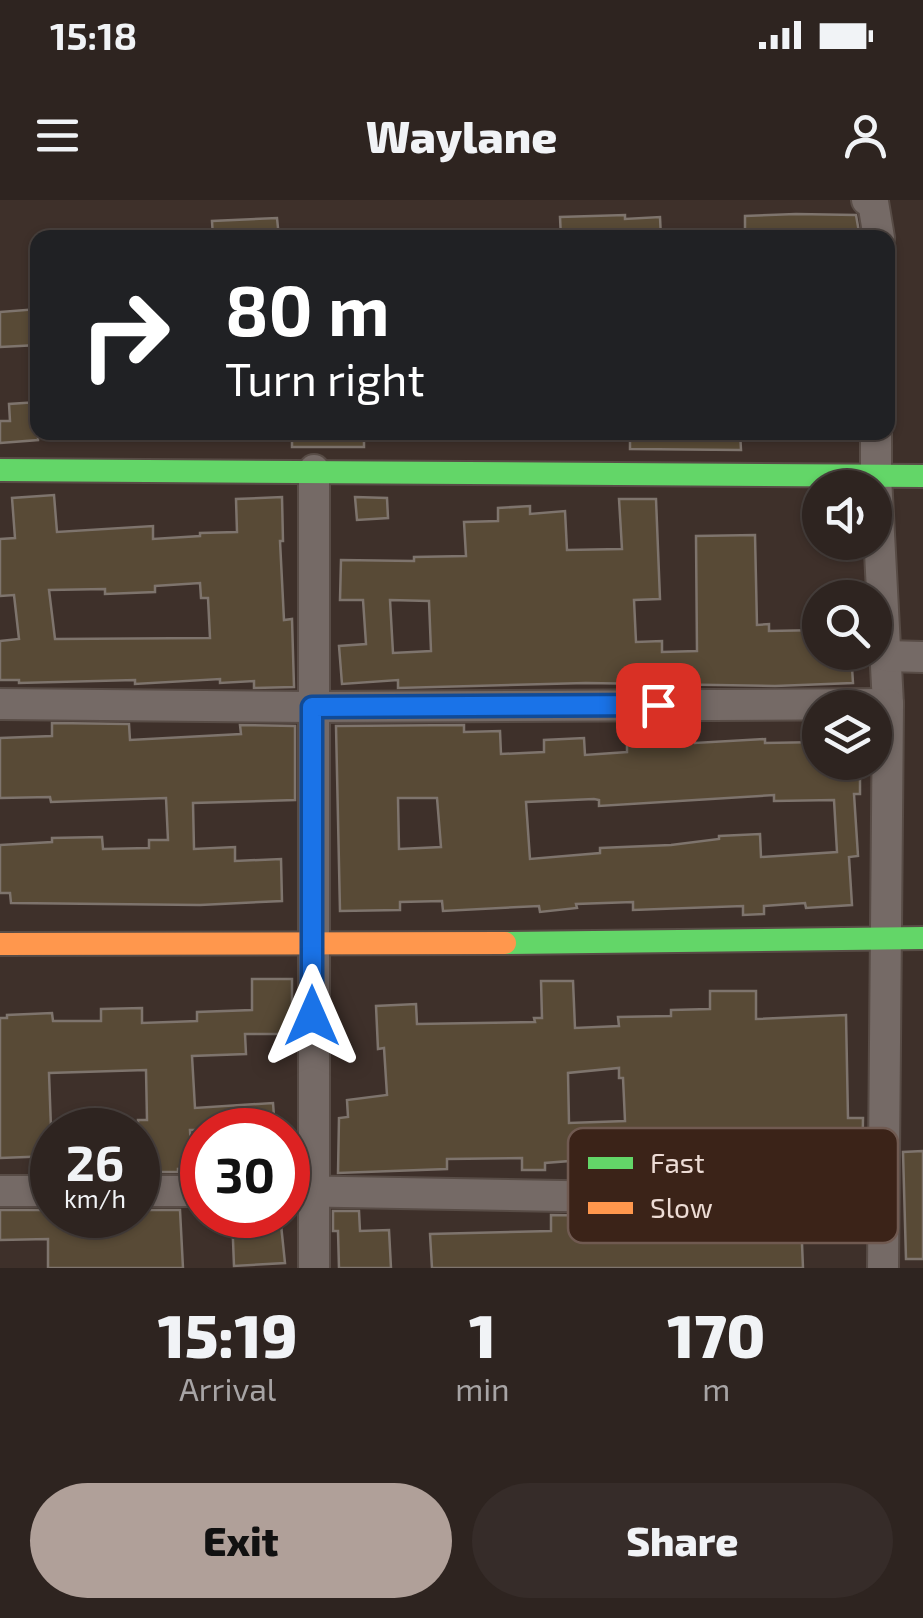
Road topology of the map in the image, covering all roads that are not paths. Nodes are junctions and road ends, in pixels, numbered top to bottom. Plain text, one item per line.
1 (867, 200) edge
2 (877, 230) edge
3 (876, 440) edge
4 (0, 470) edge
5 (314, 470) junction
6 (876, 470) edge
7 (802, 476) edge
8 (923, 476) edge
9 (892, 477) edge
10 (892, 656) edge
11 (923, 657) edge
12 (0, 704) edge
13 (802, 704) edge
14 (312, 707) junction
15 (887, 780) edge
16 (923, 938) edge
17 (885, 939) junction
18 (0, 944) edge
19 (312, 946) junction
20 (304, 1108) edge
21 (883, 1128) edge
22 (0, 1191) edge
23 (30, 1191) edge
24 (310, 1191) edge
25 (568, 1196) edge
26 (309, 1238) edge
27 (314, 1268) edge

1 - 2 street
3 - 6 street
4 - 5 street
5 - 7 street
5 - 14 street
8 - 9 street
10 - 11 street
12 - 14 street
13 - 14 street
14 - 19 street
15 - 17 street
16 - 17 street
17 - 19 street
17 - 21 street
18 - 19 street
19 - 20 street
22 - 23 street
24 - 25 street
26 - 27 street

